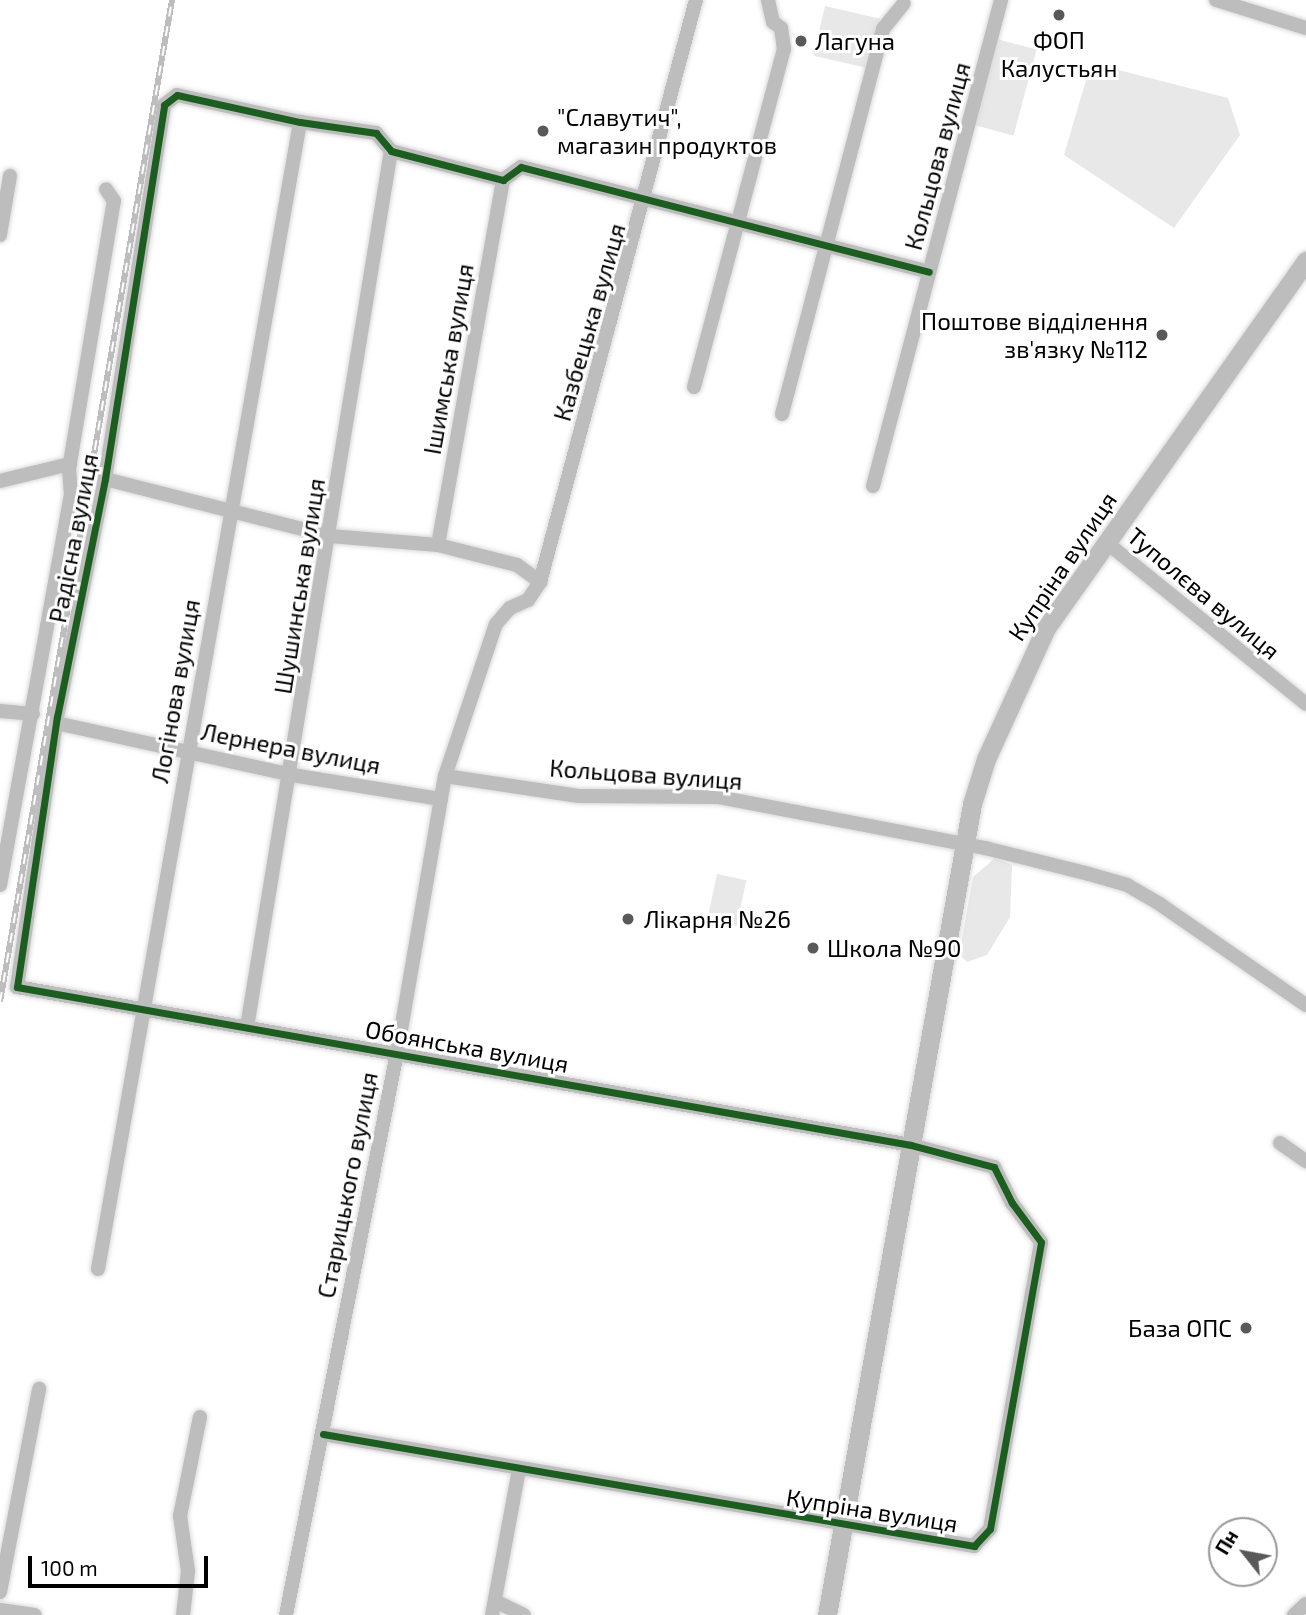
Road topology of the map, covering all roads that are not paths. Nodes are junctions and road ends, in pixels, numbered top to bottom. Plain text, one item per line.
1 (696, 0) edge
2 (768, 0) edge
3 (1002, 0) edge
4 (1216, 0) edge
5 (904, 3) dead end
6 (1306, 28) edge
7 (300, 122) junction
8 (391, 151) junction
9 (10, 176) dead end
10 (503, 180) junction
11 (106, 189) dead end
12 (646, 203) junction
13 (737, 226) junction
14 (0, 235) edge
15 (826, 249) junction
16 (1306, 261) edge
17 (929, 272) junction
18 (694, 387) dead end
19 (782, 414) dead end
20 (70, 464) junction
21 (105, 479) junction
22 (0, 481) edge
23 (873, 486) dead end
24 (231, 511) junction
25 (330, 536) junction
26 (1106, 541) junction
27 (438, 545) junction
28 (540, 582) junction
29 (1306, 704) edge
30 (0, 711) edge
31 (33, 714) junction
32 (57, 720) junction
33 (187, 752) junction
34 (292, 775) junction
35 (445, 776) junction
36 (441, 799) junction
37 (967, 845) junction
38 (0, 886) edge
39 (16, 987) joint
40 (1306, 1006) edge
41 (144, 1009) junction
42 (247, 1027) junction
43 (397, 1053) junction
44 (1280, 1143) dead end
45 (911, 1145) junction
46 (1306, 1161) edge
47 (97, 1269) dead end
48 (39, 1389) dead end
49 (200, 1417) dead end
50 (323, 1434) junction
51 (519, 1469) junction
52 (844, 1525) junction
53 (0, 1592) edge
54 (1306, 1604) edge
55 (494, 1608) edge
56 (0, 1610) edge
57 (36, 1615) edge
58 (183, 1615) edge
59 (286, 1615) edge
60 (524, 1615) edge
61 (827, 1615) edge
62 (1294, 1615) edge

1 - 12 street, Казбецька вулиця
2 - 13 street
3 - 17 street, Кольцова вулиця
4 - 6 street
5 - 15 street
7 - 8 street
7 - 21 street, Радісна вулиця
7 - 24 street, Логінова вулиця
8 - 10 street
8 - 25 street, Шушинська вулиця
9 - 14 street
10 - 12 street
10 - 27 street, Ішимська вулиця
11 - 20 street, Радісна вулиця
12 - 13 street
12 - 28 street, Казбецька вулиця
13 - 15 street
13 - 18 street
15 - 17 street
15 - 19 street
16 - 26 main road, Купріна вулиця
17 - 23 street, Кольцова вулиця
20 - 22 street
20 - 31 street, Радісна вулиця
21 - 24 street
21 - 32 street, Радісна вулиця
24 - 25 street
24 - 33 street, Логінова вулиця
25 - 27 street
25 - 34 street, Шушинська вулиця
26 - 29 street, Туполєва вулиця
26 - 37 main road, Купріна вулиця
27 - 28 street
28 - 35 street, Старицького вулиця
30 - 31 street
31 - 38 street, Радісна вулиця
32 - 33 street, Лернера вулиця
32 - 39 street, Радісна вулиця
33 - 34 street, Лернера вулиця
33 - 41 street, Логінова вулиця
34 - 36 street, Лернера вулиця
34 - 42 street, Шушинська вулиця
35 - 36 street, Старицького вулиця
35 - 37 street, Кольцова вулиця
36 - 43 street, Старицького вулиця
37 - 40 street, Кольцова вулиця
37 - 45 main road, Купріна вулиця
39 - 41 street, Обоянська вулиця
41 - 42 street, Обоянська вулиця
41 - 47 street, Логінова вулиця
42 - 43 street, Обоянська вулиця
43 - 45 street, Обоянська вулиця
43 - 50 street, Старицького вулиця
44 - 46 street
45 - 52 main road, Купріна вулиця
45 - 52 street, Купріна вулиця
48 - 53 street
49 - 58 street
50 - 51 street, Купріна вулиця
50 - 59 street, Старицького вулиця
51 - 52 street, Купріна вулиця
51 - 55 street
52 - 61 main road, Купріна вулиця
54 - 62 street
55 - 60 street
56 - 57 street

